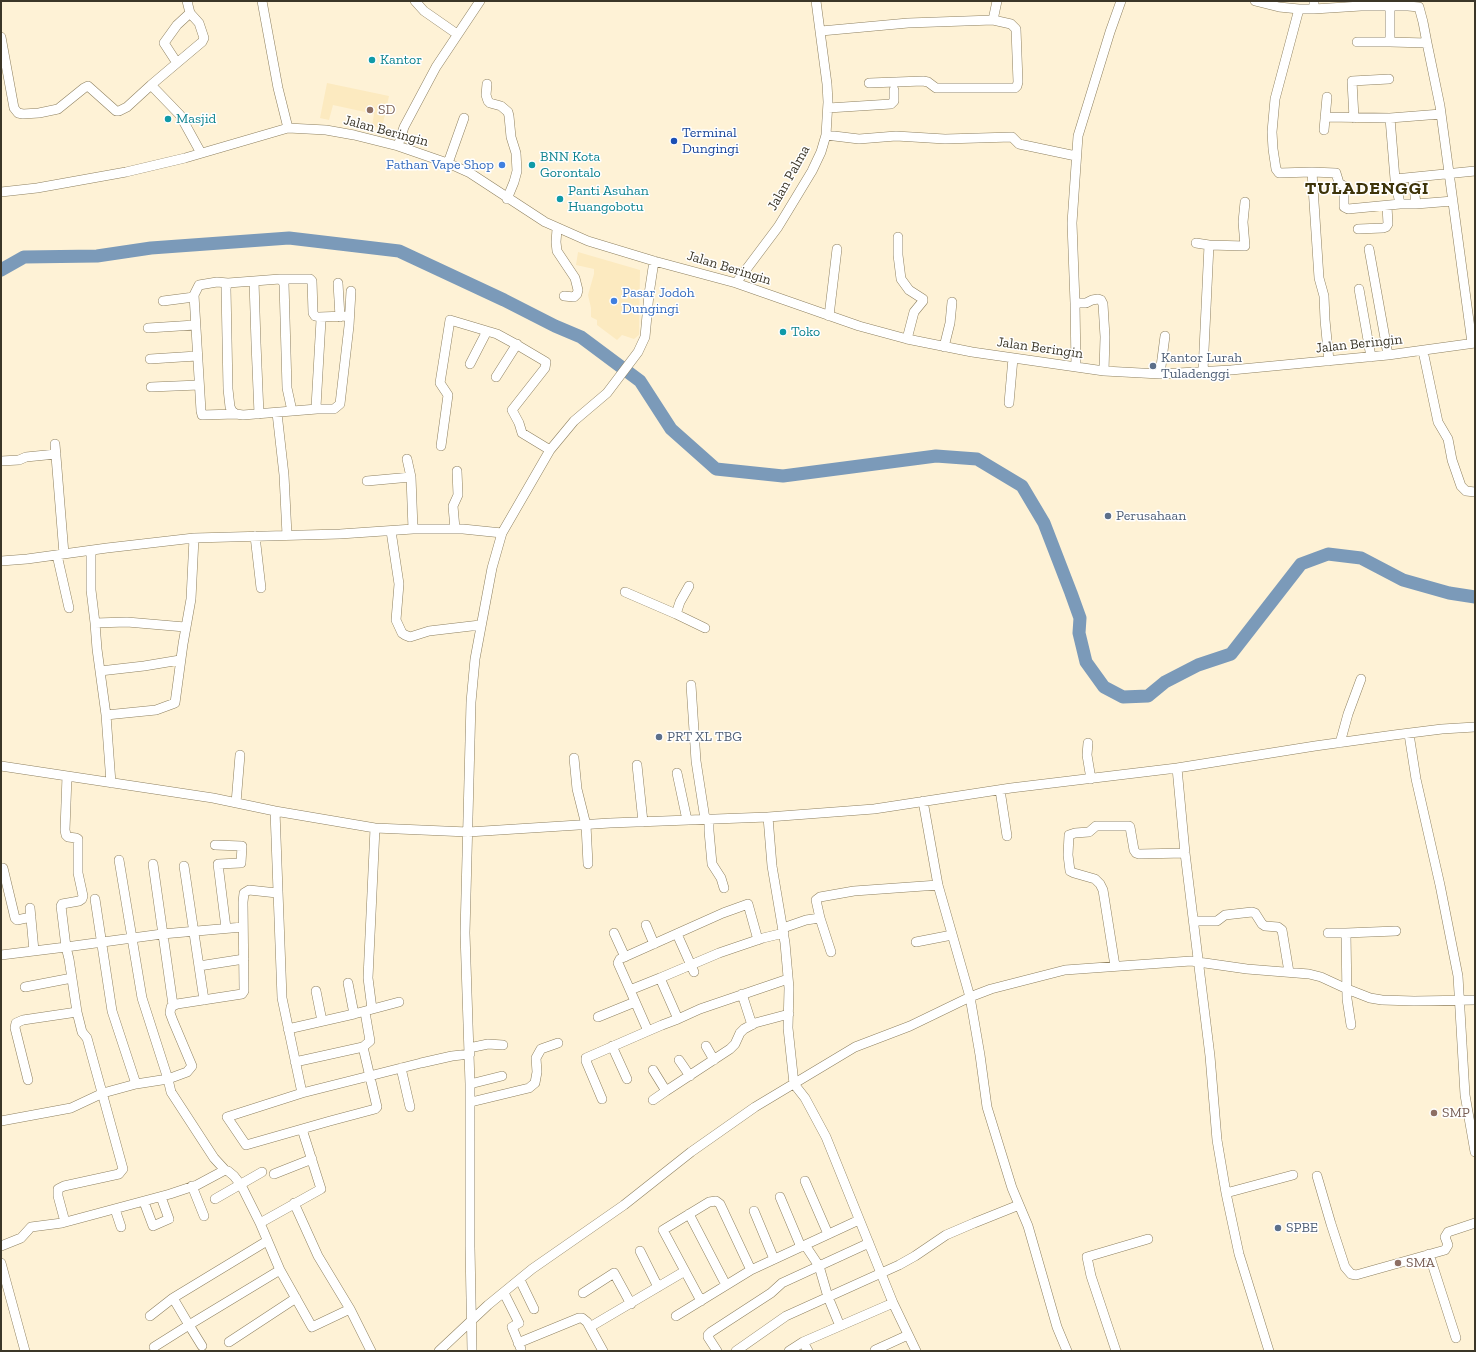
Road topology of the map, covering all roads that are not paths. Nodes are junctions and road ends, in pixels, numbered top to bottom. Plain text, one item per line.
1 (188, 1) edge
2 (262, 1) edge
3 (415, 1) edge
4 (480, 1) edge
5 (816, 1) edge
6 (997, 1) edge
7 (1120, 1) edge
8 (1255, 1) edge
9 (1266, 3) edge
10 (1419, 4) edge
11 (1314, 5) edge
12 (1390, 6) junction
13 (1299, 9) junction
14 (190, 13) junction
15 (993, 20) junction
16 (821, 32) junction
17 (457, 34) junction
18 (1, 37) edge
19 (1357, 42) dead end
20 (1390, 42) junction
21 (1427, 43) junction
22 (178, 63) junction
23 (1389, 79) dead end
24 (869, 83) dead end
25 (487, 84) dead end
26 (151, 85) junction
27 (894, 90) dead end
28 (1327, 97) dead end
29 (828, 108) junction
30 (1441, 114) junction
31 (1325, 117) junction
32 (464, 118) dead end
33 (1354, 118) junction
34 (1390, 118) junction
35 (288, 128) junction
36 (1324, 130) dead end
37 (826, 135) junction
38 (398, 146) junction
39 (201, 153) junction
40 (1076, 156) junction
41 (448, 163) junction
42 (1475, 171) edge
43 (1312, 172) junction
44 (1449, 173) junction
45 (1413, 178) junction
46 (1396, 180) junction
47 (1, 192) edge
48 (507, 199) junction
49 (1453, 201) junction
50 (1245, 202) dead end
51 (1400, 204) junction
52 (1416, 204) junction
53 (1387, 206) junction
54 (557, 229) junction
55 (1358, 229) dead end
56 (898, 237) dead end
57 (1196, 243) dead end
58 (1209, 245) junction
59 (837, 249) dead end
60 (1369, 249) dead end
61 (654, 261) junction
62 (280, 279) junction
63 (254, 281) junction
64 (228, 283) junction
65 (338, 283) dead end
66 (736, 283) junction
67 (1359, 289) dead end
68 (351, 291) dead end
69 (564, 296) dead end
70 (194, 297) junction
71 (163, 301) dead end
72 (952, 302) dead end
73 (1075, 303) junction
74 (345, 316) junction
75 (829, 316) junction
76 (319, 317) junction
77 (196, 325) junction
78 (148, 328) dead end
79 (486, 332) junction
80 (1164, 336) dead end
81 (907, 339) junction
82 (1473, 343) edge
83 (517, 344) junction
84 (944, 346) junction
85 (1423, 351) junction
86 (1388, 355) junction
87 (197, 356) junction
88 (1371, 357) junction
89 (1013, 358) junction
90 (150, 359) dead end
91 (1329, 361) junction
92 (470, 364) dead end
93 (1076, 367) junction
94 (1104, 371) junction
95 (1203, 371) junction
96 (1160, 374) junction
97 (496, 377) dead end
98 (199, 384) junction
99 (151, 387) dead end
100 (1009, 403) dead end
101 (317, 409) junction
102 (292, 411) junction
103 (278, 413) junction
104 (236, 414) junction
105 (259, 414) junction
106 (55, 444) dead end
107 (441, 446) dead end
108 (550, 450) junction
109 (56, 454) junction
110 (407, 459) dead end
111 (1, 461) edge
112 (457, 471) dead end
113 (411, 477) junction
114 (367, 481) dead end
115 (1475, 492) edge
116 (413, 529) junction
117 (455, 529) junction
118 (391, 530) junction
119 (502, 533) junction
120 (287, 535) junction
121 (255, 536) junction
122 (194, 538) junction
123 (91, 551) junction
124 (60, 555) junction
125 (1, 561) edge
126 (689, 586) dead end
127 (261, 588) dead end
128 (625, 592) dead end
129 (69, 608) dead end
130 (676, 614) junction
131 (95, 623) junction
132 (480, 625) junction
133 (185, 627) junction
134 (705, 628) dead end
135 (180, 660) junction
136 (100, 671) junction
137 (1361, 679) dead end
138 (691, 685) dead end
139 (106, 715) junction
140 (1475, 727) edge
141 (1409, 734) junction
142 (1088, 743) dead end
143 (1340, 743) junction
144 (240, 755) dead end
145 (574, 758) dead end
146 (1, 766) edge
147 (637, 766) dead end
148 (1178, 768) junction
149 (677, 773) dead end
150 (67, 776) junction
151 (1091, 779) junction
152 (111, 783) junction
153 (1000, 790) junction
154 (923, 801) junction
155 (236, 803) junction
156 (275, 811) junction
157 (768, 817) junction
158 (707, 819) junction
159 (686, 820) junction
160 (643, 822) junction
161 (586, 825) junction
162 (375, 828) junction
163 (468, 832) junction
164 (1007, 836) dead end
165 (215, 845) dead end
166 (1185, 853) junction
167 (119, 860) dead end
168 (153, 864) dead end
169 (588, 864) dead end
170 (184, 866) dead end
171 (3, 868) dead end
172 (938, 885) junction
173 (724, 888) dead end
174 (278, 893) junction
175 (95, 899) dead end
176 (820, 918) junction
177 (1194, 921) junction
178 (646, 925) dead end
179 (243, 926) junction
180 (226, 928) junction
181 (194, 931) junction
182 (1396, 931) dead end
183 (779, 932) junction
184 (614, 933) dead end
185 (1328, 933) dead end
186 (1346, 933) junction
187 (162, 934) junction
188 (676, 934) junction
189 (952, 935) junction
190 (132, 938) junction
191 (758, 940) junction
192 (101, 941) junction
193 (916, 942) dead end
194 (654, 944) junction
195 (66, 947) junction
196 (34, 951) junction
197 (831, 952) dead end
198 (1, 955) edge
199 (625, 957) junction
200 (244, 959) junction
201 (1199, 961) junction
202 (199, 966) junction
203 (1115, 966) junction
204 (692, 968) junction
205 (1289, 972) junction
206 (72, 978) junction
207 (660, 978) junction
208 (788, 979) junction
209 (348, 983) dead end
210 (25, 987) dead end
211 (1347, 989) junction
212 (630, 990) junction
213 (316, 992) dead end
214 (742, 994) junction
215 (970, 997) junction
216 (204, 1000) junction
217 (1459, 1000) junction
218 (1475, 1000) edge
219 (399, 1002) dead end
220 (635, 1002) junction
221 (173, 1005) junction
222 (368, 1010) junction
223 (77, 1012) junction
224 (354, 1014) junction
225 (789, 1014) junction
226 (598, 1017) dead end
227 (678, 1018) junction
228 (322, 1021) junction
229 (752, 1025) junction
230 (1350, 1025) dead end
231 (288, 1029) junction
232 (648, 1032) junction
233 (558, 1043) dead end
234 (503, 1045) dead end
235 (612, 1046) junction
236 (706, 1046) dead end
237 (363, 1048) junction
238 (470, 1051) junction
239 (679, 1060) dead end
240 (714, 1060) junction
241 (295, 1062) junction
242 (401, 1068) junction
243 (653, 1070) dead end
244 (371, 1076) junction
245 (502, 1076) dead end
246 (690, 1076) junction
247 (626, 1079) dead end
248 (28, 1080) dead end
249 (168, 1080) junction
250 (136, 1084) junction
251 (470, 1084) junction
252 (794, 1084) junction
253 (666, 1091) junction
254 (103, 1093) junction
255 (302, 1093) junction
256 (602, 1099) dead end
257 (653, 1100) dead end
258 (470, 1102) junction
259 (410, 1107) dead end
260 (1, 1121) edge
261 (302, 1129) junction
262 (1475, 1152) edge
263 (312, 1159) junction
264 (225, 1170) junction
265 (262, 1172) dead end
266 (274, 1174) dead end
267 (1293, 1175) dead end
268 (1318, 1176) dead end
269 (807, 1182) dead end
270 (240, 1185) junction
271 (192, 1186) junction
272 (1226, 1193) junction
273 (161, 1197) junction
274 (781, 1198) dead end
275 (215, 1199) dead end
276 (144, 1202) junction
277 (294, 1203) junction
278 (1019, 1205) junction
279 (115, 1209) junction
280 (756, 1212) dead end
281 (689, 1214) junction
282 (204, 1216) dead end
283 (859, 1220) junction
284 (65, 1222) junction
285 (260, 1223) junction
286 (1475, 1223) edge
287 (121, 1227) dead end
288 (828, 1234) junction
289 (1148, 1239) dead end
290 (267, 1241) junction
291 (869, 1243) junction
292 (1, 1246) edge
293 (803, 1246) junction
294 (640, 1252) dead end
295 (1429, 1254) junction
296 (774, 1259) junction
297 (1, 1263) edge
298 (817, 1267) junction
299 (280, 1270) junction
300 (751, 1270) junction
301 (685, 1271) junction
302 (881, 1272) junction
303 (520, 1280) junction
304 (726, 1285) junction
305 (658, 1287) junction
306 (504, 1293) junction
307 (583, 1293) dead end
308 (828, 1297) junction
309 (173, 1298) junction
310 (296, 1298) junction
311 (701, 1301) junction
312 (631, 1304) junction
313 (893, 1304) junction
314 (350, 1309) junction
315 (534, 1309) dead end
316 (150, 1316) dead end
317 (676, 1316) dead end
318 (472, 1319) junction
319 (189, 1325) junction
320 (840, 1326) junction
321 (590, 1328) junction
322 (455, 1335) junction
323 (908, 1335) junction
324 (1456, 1338) dead end
325 (473, 1339) junction
326 (229, 1342) dead end
327 (803, 1342) junction
328 (202, 1346) dead end
329 (154, 1347) dead end
330 (600, 1350) edge
331 (875, 1350) dead end
332 (25, 1351) edge
333 (371, 1351) edge
334 (439, 1351) edge
335 (472, 1351) edge
336 (717, 1351) edge
337 (736, 1351) edge
338 (789, 1351) edge
339 (808, 1351) edge
340 (915, 1351) edge
341 (1067, 1351) edge
342 (1116, 1351) edge
343 (1269, 1351) edge

1 - 14 street
2 - 35 street
3 - 17 street
4 - 17 street
5 - 16 street, Jalan Palma
6 - 15 street
7 - 40 street
8 - 9 street
9 - 13 street
10 - 12 street
10 - 21 street
11 - 12 street
11 - 13 street
12 - 20 street
13 - 43 street
14 - 22 street
14 - 22 street
15 - 16 street
15 - 24 street
16 - 29 street, Jalan Palma
17 - 38 street
18 - 26 street
19 - 20 street
20 - 21 street
21 - 30 street
22 - 26 street
23 - 33 street
25 - 48 street
26 - 39 street
27 - 29 street
28 - 31 street
29 - 37 street, Jalan Palma
30 - 34 street
30 - 44 street
31 - 33 street
31 - 36 street
32 - 41 street
33 - 34 street
34 - 46 street
35 - 38 street, Jalan Beringin
35 - 39 street, Jalan Beringin
37 - 40 street
37 - 66 street, Jalan Palma
38 - 41 street, Jalan Beringin
39 - 47 street, Jalan Beringin
40 - 73 street
41 - 48 street, Jalan Beringin
42 - 44 street
43 - 53 street
43 - 91 street
44 - 45 street
44 - 49 street
45 - 46 street
45 - 52 street
46 - 51 street
48 - 54 street, Jalan Beringin
49 - 52 street
49 - 82 street
50 - 58 street
51 - 52 street
51 - 53 street
53 - 55 street
54 - 61 street, Jalan Beringin
54 - 69 street
56 - 81 street
57 - 58 street
58 - 95 street
59 - 75 street
60 - 86 street
61 - 66 street, Jalan Beringin
61 - 108 street
62 - 63 street
62 - 76 street
62 - 102 street
63 - 64 street
63 - 105 street
64 - 70 street
64 - 104 street
65 - 74 street
66 - 75 street, Jalan Beringin
67 - 88 street
68 - 74 street
70 - 71 street
70 - 77 street
72 - 84 street
73 - 93 street
73 - 94 street
74 - 76 street
74 - 101 street
75 - 81 street, Jalan Beringin
76 - 101 street
77 - 78 street
77 - 87 street
79 - 83 street
79 - 92 street
79 - 107 street
80 - 96 street
81 - 84 street, Jalan Beringin
82 - 85 street, Jalan Beringin
83 - 97 street
83 - 108 street
84 - 89 street, Jalan Beringin
85 - 86 street, Jalan Beringin
85 - 115 street
86 - 88 street, Jalan Beringin
87 - 90 street
87 - 98 street
88 - 91 street, Jalan Beringin
89 - 93 street, Jalan Beringin
89 - 100 street
91 - 95 street, Jalan Beringin
93 - 94 street, Jalan Beringin
94 - 96 street, Jalan Beringin
95 - 96 street, Jalan Beringin
98 - 99 street
98 - 104 street
101 - 102 street
102 - 103 street
103 - 105 street
103 - 120 street
104 - 105 street
106 - 109 street
108 - 119 street
109 - 111 street
109 - 124 street
110 - 113 street
112 - 117 street
113 - 114 street
113 - 116 street
116 - 117 street
116 - 118 street
117 - 119 street
118 - 120 street
118 - 132 street
119 - 132 street
120 - 121 street
121 - 122 street
121 - 127 street
122 - 123 street
122 - 133 street
123 - 124 street
123 - 131 street
124 - 125 street
124 - 129 street
126 - 130 street
128 - 130 street
130 - 134 street
131 - 133 street
131 - 136 street
132 - 163 street
133 - 135 street
135 - 136 street
135 - 139 street
136 - 139 street
137 - 143 street
138 - 158 street
139 - 152 street
140 - 141 street
141 - 143 street
141 - 217 street
142 - 151 street
143 - 148 street
144 - 155 street
145 - 161 street
146 - 150 street
147 - 160 street
148 - 151 street
148 - 166 street
149 - 159 street
150 - 152 street
150 - 195 street
151 - 153 street
152 - 155 street
153 - 154 street
153 - 164 street
154 - 157 street
154 - 172 street
155 - 156 street
156 - 162 street
156 - 174 street
157 - 158 street
157 - 183 street
158 - 159 street
158 - 173 street
159 - 160 street
160 - 161 street
161 - 163 street
161 - 169 street
162 - 163 street
162 - 222 street
163 - 238 street
165 - 180 street
166 - 177 street
166 - 203 street
167 - 190 street
168 - 187 street
170 - 181 street
171 - 196 street
172 - 176 street
172 - 189 street
174 - 179 street
174 - 231 street
175 - 192 street
176 - 183 street
176 - 197 street
177 - 201 street
177 - 205 street
178 - 194 street
179 - 180 street
179 - 200 street
180 - 181 street
181 - 187 street
181 - 202 street
182 - 186 street
183 - 191 street
183 - 208 street
184 - 199 street
185 - 186 street
186 - 211 street
187 - 190 street
187 - 221 street
188 - 191 street
188 - 194 street
188 - 204 street
189 - 193 street
189 - 215 street
190 - 192 street
190 - 249 street
191 - 204 street
192 - 195 street
192 - 250 street
194 - 199 street
195 - 196 street
195 - 206 street
196 - 198 street
199 - 212 street
200 - 202 street
200 - 216 street
201 - 203 street
201 - 205 street
201 - 272 street
202 - 216 street
203 - 215 street
204 - 207 street
205 - 211 street
206 - 210 street
206 - 223 street
207 - 212 street
207 - 227 street
208 - 214 street
208 - 225 street
209 - 224 street
211 - 217 street
211 - 230 street
212 - 220 street
213 - 228 street
214 - 227 street
214 - 229 street
215 - 252 street
215 - 278 street
216 - 221 street
217 - 218 street
217 - 262 street
219 - 222 street
220 - 226 street
220 - 232 street
221 - 249 street
222 - 224 street
222 - 237 street
223 - 248 street
223 - 254 street
224 - 228 street
225 - 229 street
225 - 252 street
227 - 232 street
228 - 231 street
229 - 240 street
231 - 241 street
232 - 235 street
233 - 258 street
234 - 238 street
235 - 247 street
235 - 256 street
236 - 240 street
237 - 241 street
237 - 244 street
238 - 242 street
238 - 251 street
239 - 246 street
240 - 246 street
241 - 255 street
242 - 244 street
242 - 259 street
243 - 253 street
244 - 255 street
244 - 261 street
245 - 251 street
246 - 253 street
249 - 250 street
249 - 264 street
250 - 254 street
251 - 258 street
252 - 283 street
252 - 303 street
253 - 257 street
254 - 260 street
254 - 284 street
255 - 261 street
258 - 318 street
261 - 263 street
263 - 266 street
263 - 277 street
264 - 270 street
264 - 271 street
265 - 270 street
267 - 272 street
268 - 295 street
269 - 288 street
270 - 275 street
270 - 285 street
271 - 273 street
271 - 282 street
272 - 343 street
273 - 276 street
273 - 276 street
274 - 293 street
276 - 279 street
277 - 285 street
277 - 314 street
278 - 302 street
278 - 341 street
279 - 284 street
279 - 287 street
280 - 296 street
281 - 300 street
281 - 301 street
281 - 304 street
283 - 288 street
283 - 291 street
284 - 292 street
285 - 290 street
286 - 295 street
288 - 293 street
289 - 342 street
290 - 299 street
290 - 309 street
291 - 298 street
291 - 302 street
293 - 296 street
293 - 298 street
294 - 305 street
295 - 324 street
296 - 300 street
297 - 332 street
298 - 308 street
298 - 336 street
299 - 310 street
299 - 319 street
300 - 304 street
301 - 305 street
301 - 311 street
302 - 308 street
302 - 313 street
303 - 306 street
303 - 315 street
304 - 311 street
305 - 312 street
306 - 318 street
306 - 321 street
307 - 312 street
308 - 320 street
308 - 337 street
309 - 316 street
309 - 319 street
310 - 314 street
310 - 326 street
311 - 317 street
312 - 321 street
313 - 320 street
313 - 323 street
313 - 340 street
314 - 333 street
318 - 322 street
318 - 325 street
319 - 328 street
319 - 329 street
320 - 327 street
321 - 330 street
322 - 325 street
322 - 334 street
323 - 331 street
323 - 340 street
325 - 335 street
327 - 338 street
327 - 339 street

